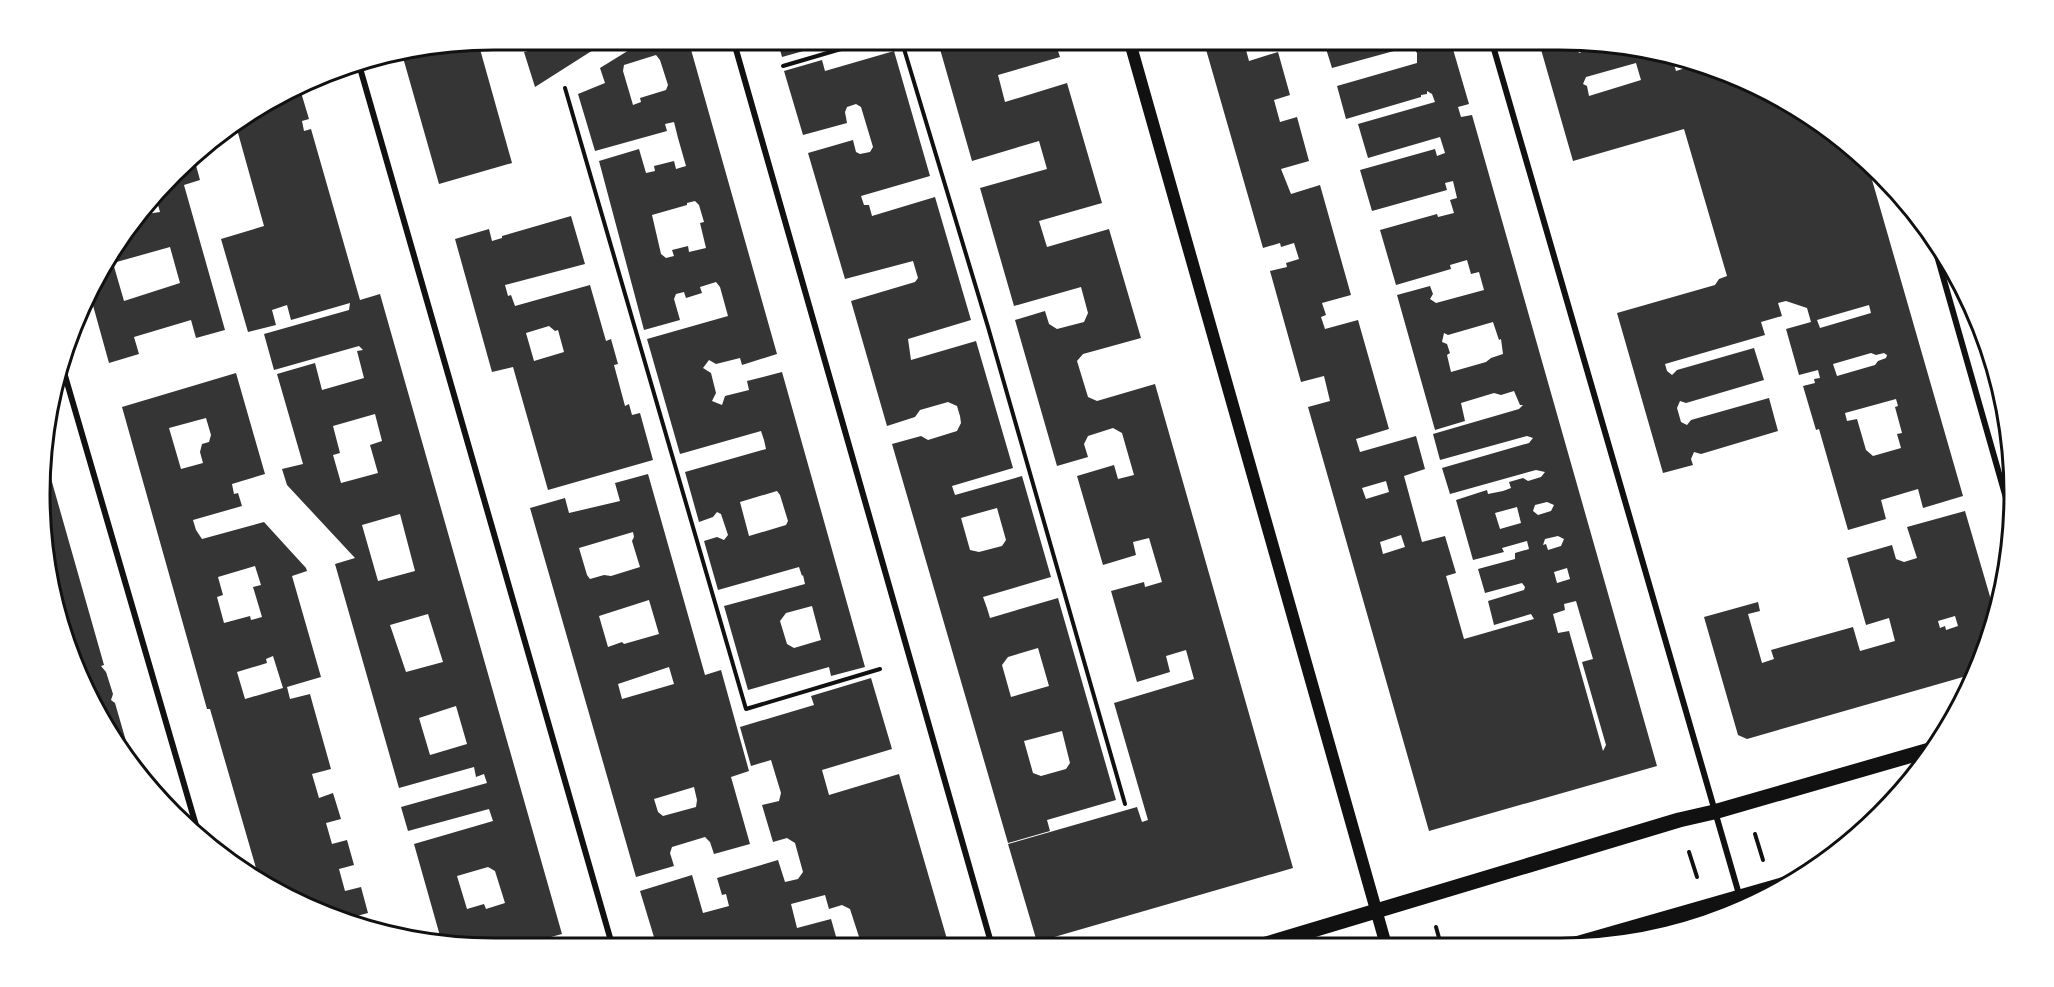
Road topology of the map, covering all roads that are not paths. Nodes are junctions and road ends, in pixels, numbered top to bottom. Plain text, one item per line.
1 (736, 50) edge
2 (1132, 50) edge
3 (1494, 50) edge
4 (360, 70) edge
5 (1939, 261) edge
6 (65, 377) edge
7 (2004, 491) edge
8 (1921, 752) edge
9 (1714, 812) junction
10 (195, 821) edge
11 (1741, 899) edge
12 (1376, 910) junction
13 (1714, 910) edge
14 (1615, 934) edge
15 (610, 938) edge
16 (990, 938) edge
17 (1286, 938) edge
18 (1384, 938) edge

1 - 16 street
2 - 12 main road
3 - 9 street
4 - 15 street
5 - 7 street
6 - 10 street
8 - 9 main road
9 - 11 street
9 - 12 main road
12 - 17 main road
12 - 18 main road
13 - 14 main road

